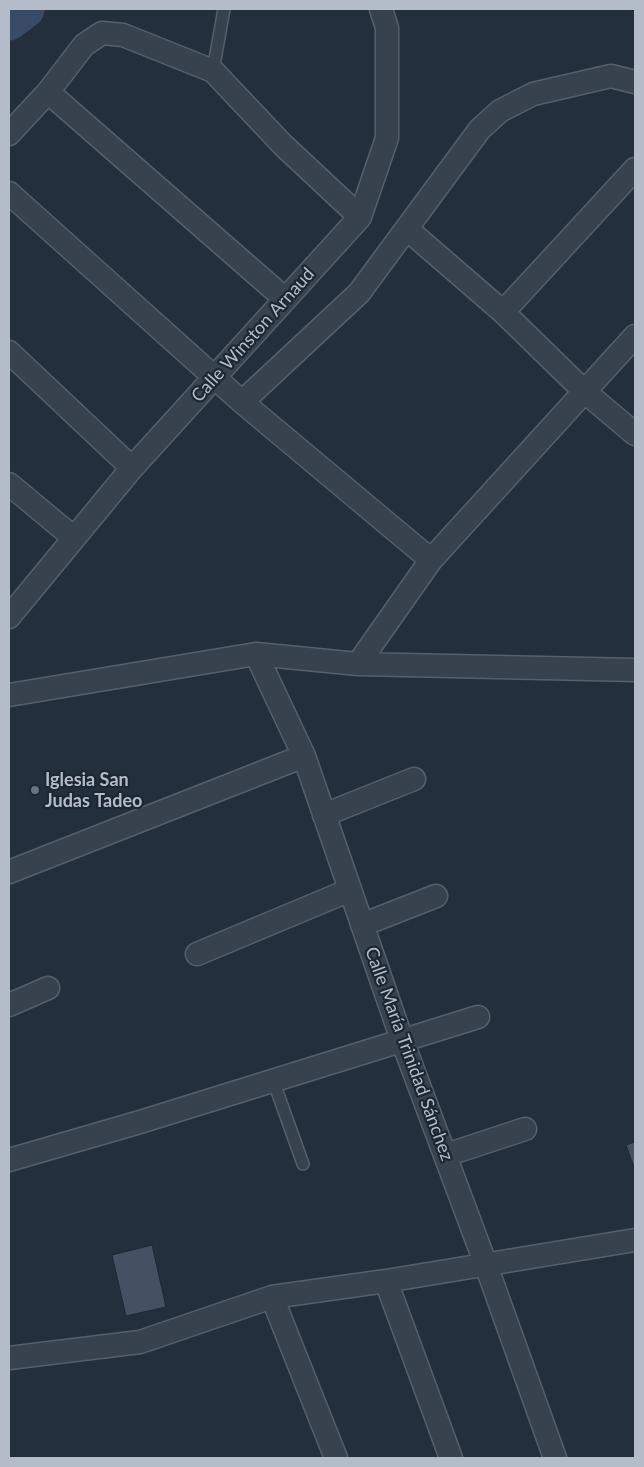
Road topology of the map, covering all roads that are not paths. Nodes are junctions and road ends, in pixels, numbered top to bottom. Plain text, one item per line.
1 (224, 9) edge
2 (381, 9) edge
3 (213, 71) junction
4 (635, 82) edge
5 (48, 92) junction
6 (9, 134) edge
7 (635, 169) edge
8 (9, 193) edge
9 (360, 217) junction
10 (407, 229) junction
11 (285, 299) junction
12 (503, 312) junction
13 (635, 336) edge
14 (9, 352) edge
15 (214, 377) junction
16 (585, 392) junction
17 (242, 402) junction
18 (635, 434) edge
19 (132, 468) junction
20 (9, 484) edge
21 (74, 538) junction
22 (431, 560) junction
23 (9, 617) edge
24 (256, 654) junction
25 (358, 664) junction
26 (635, 670) edge
27 (9, 695) edge
28 (304, 756) junction
29 (414, 779) dead end
30 (324, 815) junction
31 (9, 872) edge
32 (350, 890) junction
33 (436, 896) dead end
34 (362, 925) junction
35 (197, 954) dead end
36 (48, 988) dead end
37 (9, 1005) edge
38 (478, 1017) dead end
39 (402, 1040) junction
40 (273, 1080) junction
41 (525, 1129) dead end
42 (446, 1156) junction
43 (9, 1160) edge
44 (303, 1164) dead end
45 (635, 1240) edge
46 (486, 1265) junction
47 (386, 1281) junction
48 (272, 1297) junction
49 (9, 1358) edge
50 (336, 1458) edge
51 (451, 1458) edge
52 (555, 1458) edge

1 - 3 lane
2 - 9 street, Calle Winston Arnaud
3 - 5 street
3 - 9 street
4 - 10 street
5 - 6 street
5 - 11 street
7 - 12 street
8 - 15 street
9 - 11 street, Calle Winston Arnaud
10 - 12 street
10 - 17 street
11 - 15 street, Calle Winston Arnaud
12 - 16 street
13 - 16 street
14 - 19 street
15 - 17 street
15 - 19 street, Calle Winston Arnaud
16 - 18 street
16 - 22 street
17 - 22 street
19 - 21 street, Calle Winston Arnaud
20 - 21 street
21 - 23 street, Calle Winston Arnaud
22 - 25 street
24 - 25 street
24 - 27 street
24 - 28 street, Calle María Trinidad Sánchez
25 - 26 street
28 - 30 street, Calle María Trinidad Sánchez
28 - 31 street
29 - 30 street
30 - 32 street, Calle María Trinidad Sánchez
32 - 34 street, Calle María Trinidad Sánchez
32 - 35 street
33 - 34 street
34 - 39 street, Calle María Trinidad Sánchez
36 - 37 street
38 - 39 street
39 - 40 street
39 - 42 street, Calle María Trinidad Sánchez
40 - 43 street
40 - 44 lane
41 - 42 street
42 - 46 street, Calle María Trinidad Sánchez
45 - 46 street
46 - 47 street
46 - 52 street, Calle María Trinidad Sánchez
47 - 48 street
47 - 51 street
48 - 49 street
48 - 50 street

